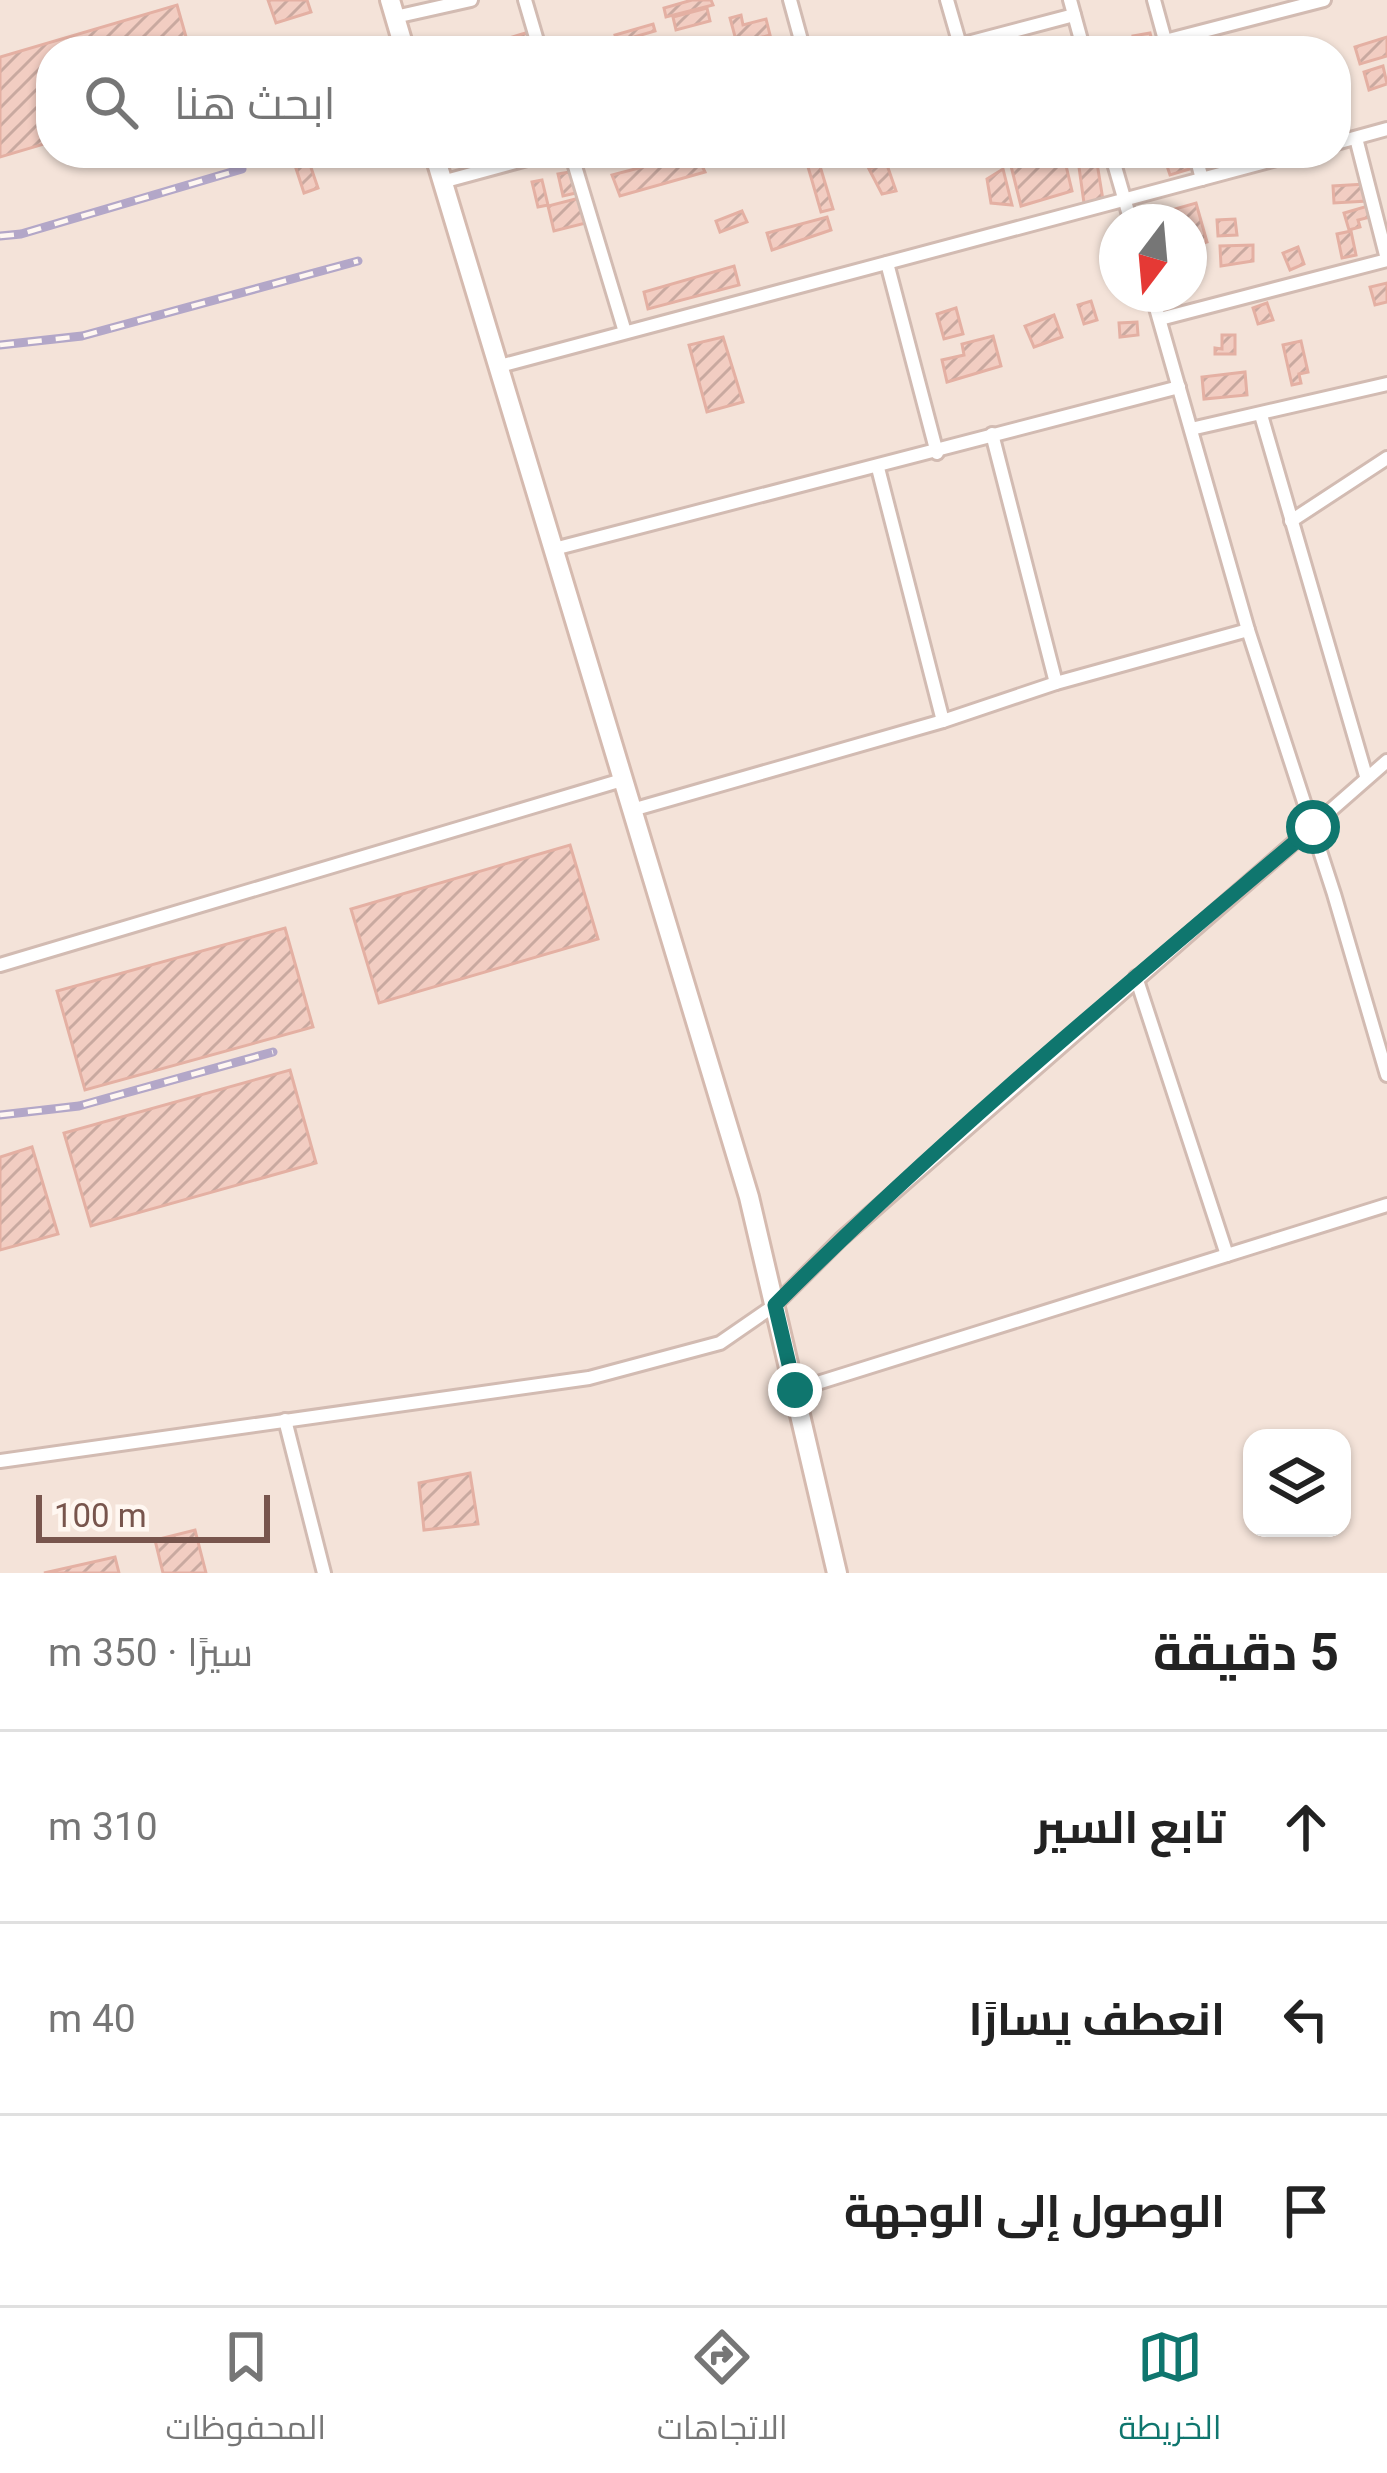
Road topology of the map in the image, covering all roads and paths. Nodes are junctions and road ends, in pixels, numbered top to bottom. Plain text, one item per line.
1 (471, 0) edge
2 (525, 0) edge
3 (790, 0) edge
4 (947, 0) edge
5 (1154, 0) edge
6 (1324, 0) edge
7 (1283, 5) edge
8 (1072, 7) edge
9 (392, 9) edge
10 (536, 36) edge
11 (799, 36) edge
12 (957, 36) edge
13 (987, 36) edge
14 (1080, 36) edge
15 (1164, 36) edge
16 (1195, 36) edge
17 (1387, 128) edge
18 (1356, 138) junction
19 (1351, 139) edge
20 (438, 168) edge
21 (494, 168) edge
22 (576, 168) edge
23 (1116, 168) edge
24 (1199, 168) edge
25 (1243, 168) edge
26 (1202, 179) junction
27 (442, 182) junction
28 (1124, 199) junction
29 (1126, 204) edge
30 (1387, 260) edge
31 (887, 263) junction
32 (1158, 312) edge
33 (1160, 319) junction
34 (625, 332) junction
35 (500, 366) junction
36 (1387, 384) edge
37 (1179, 387) junction
38 (1261, 415) junction
39 (1191, 429) junction
40 (992, 434) junction
41 (937, 453) junction
42 (1387, 458) edge
43 (878, 468) junction
44 (1291, 521) junction
45 (554, 549) junction
46 (1248, 630) junction
47 (1056, 682) junction
48 (944, 721) junction
49 (1387, 760) edge
50 (1366, 776) junction
51 (622, 780) junction
52 (632, 810) junction
53 (1313, 827) junction
54 (0, 965) edge
55 (1136, 977) junction
56 (1387, 1075) edge
57 (1387, 1205) edge
58 (1227, 1255) junction
59 (775, 1305) junction
60 (795, 1390) junction
61 (285, 1420) junction
62 (0, 1461) edge
63 (324, 1573) edge
64 (837, 1573) edge

1 - 9 street
2 - 10 street
3 - 11 street
4 - 12 street
5 - 15 street
6 - 7 street
7 - 16 street
8 - 13 street
8 - 14 street
17 - 18 street
18 - 19 street
18 - 30 street
20 - 27 street
21 - 27 street
22 - 34 street
23 - 28 street
24 - 26 street
25 - 26 street
26 - 28 street
27 - 35 street
28 - 29 street
28 - 31 street
30 - 33 street
31 - 34 street
31 - 41 street
32 - 33 street
33 - 37 street
34 - 35 street
35 - 45 street
36 - 38 street
37 - 39 street
37 - 40 street
38 - 39 street
38 - 44 street
39 - 46 street
40 - 41 street
40 - 47 street
41 - 43 street
42 - 44 street
43 - 45 street
43 - 48 street
44 - 50 street
45 - 51 street
46 - 47 street
46 - 53 street
47 - 48 street
48 - 52 street
49 - 50 street
50 - 53 street
51 - 52 street
51 - 54 street
52 - 59 street
53 - 55 street
53 - 56 street
55 - 58 street
55 - 59 street
57 - 58 street
58 - 60 street
59 - 60 street
59 - 61 street
60 - 64 street
61 - 62 street
61 - 63 street

